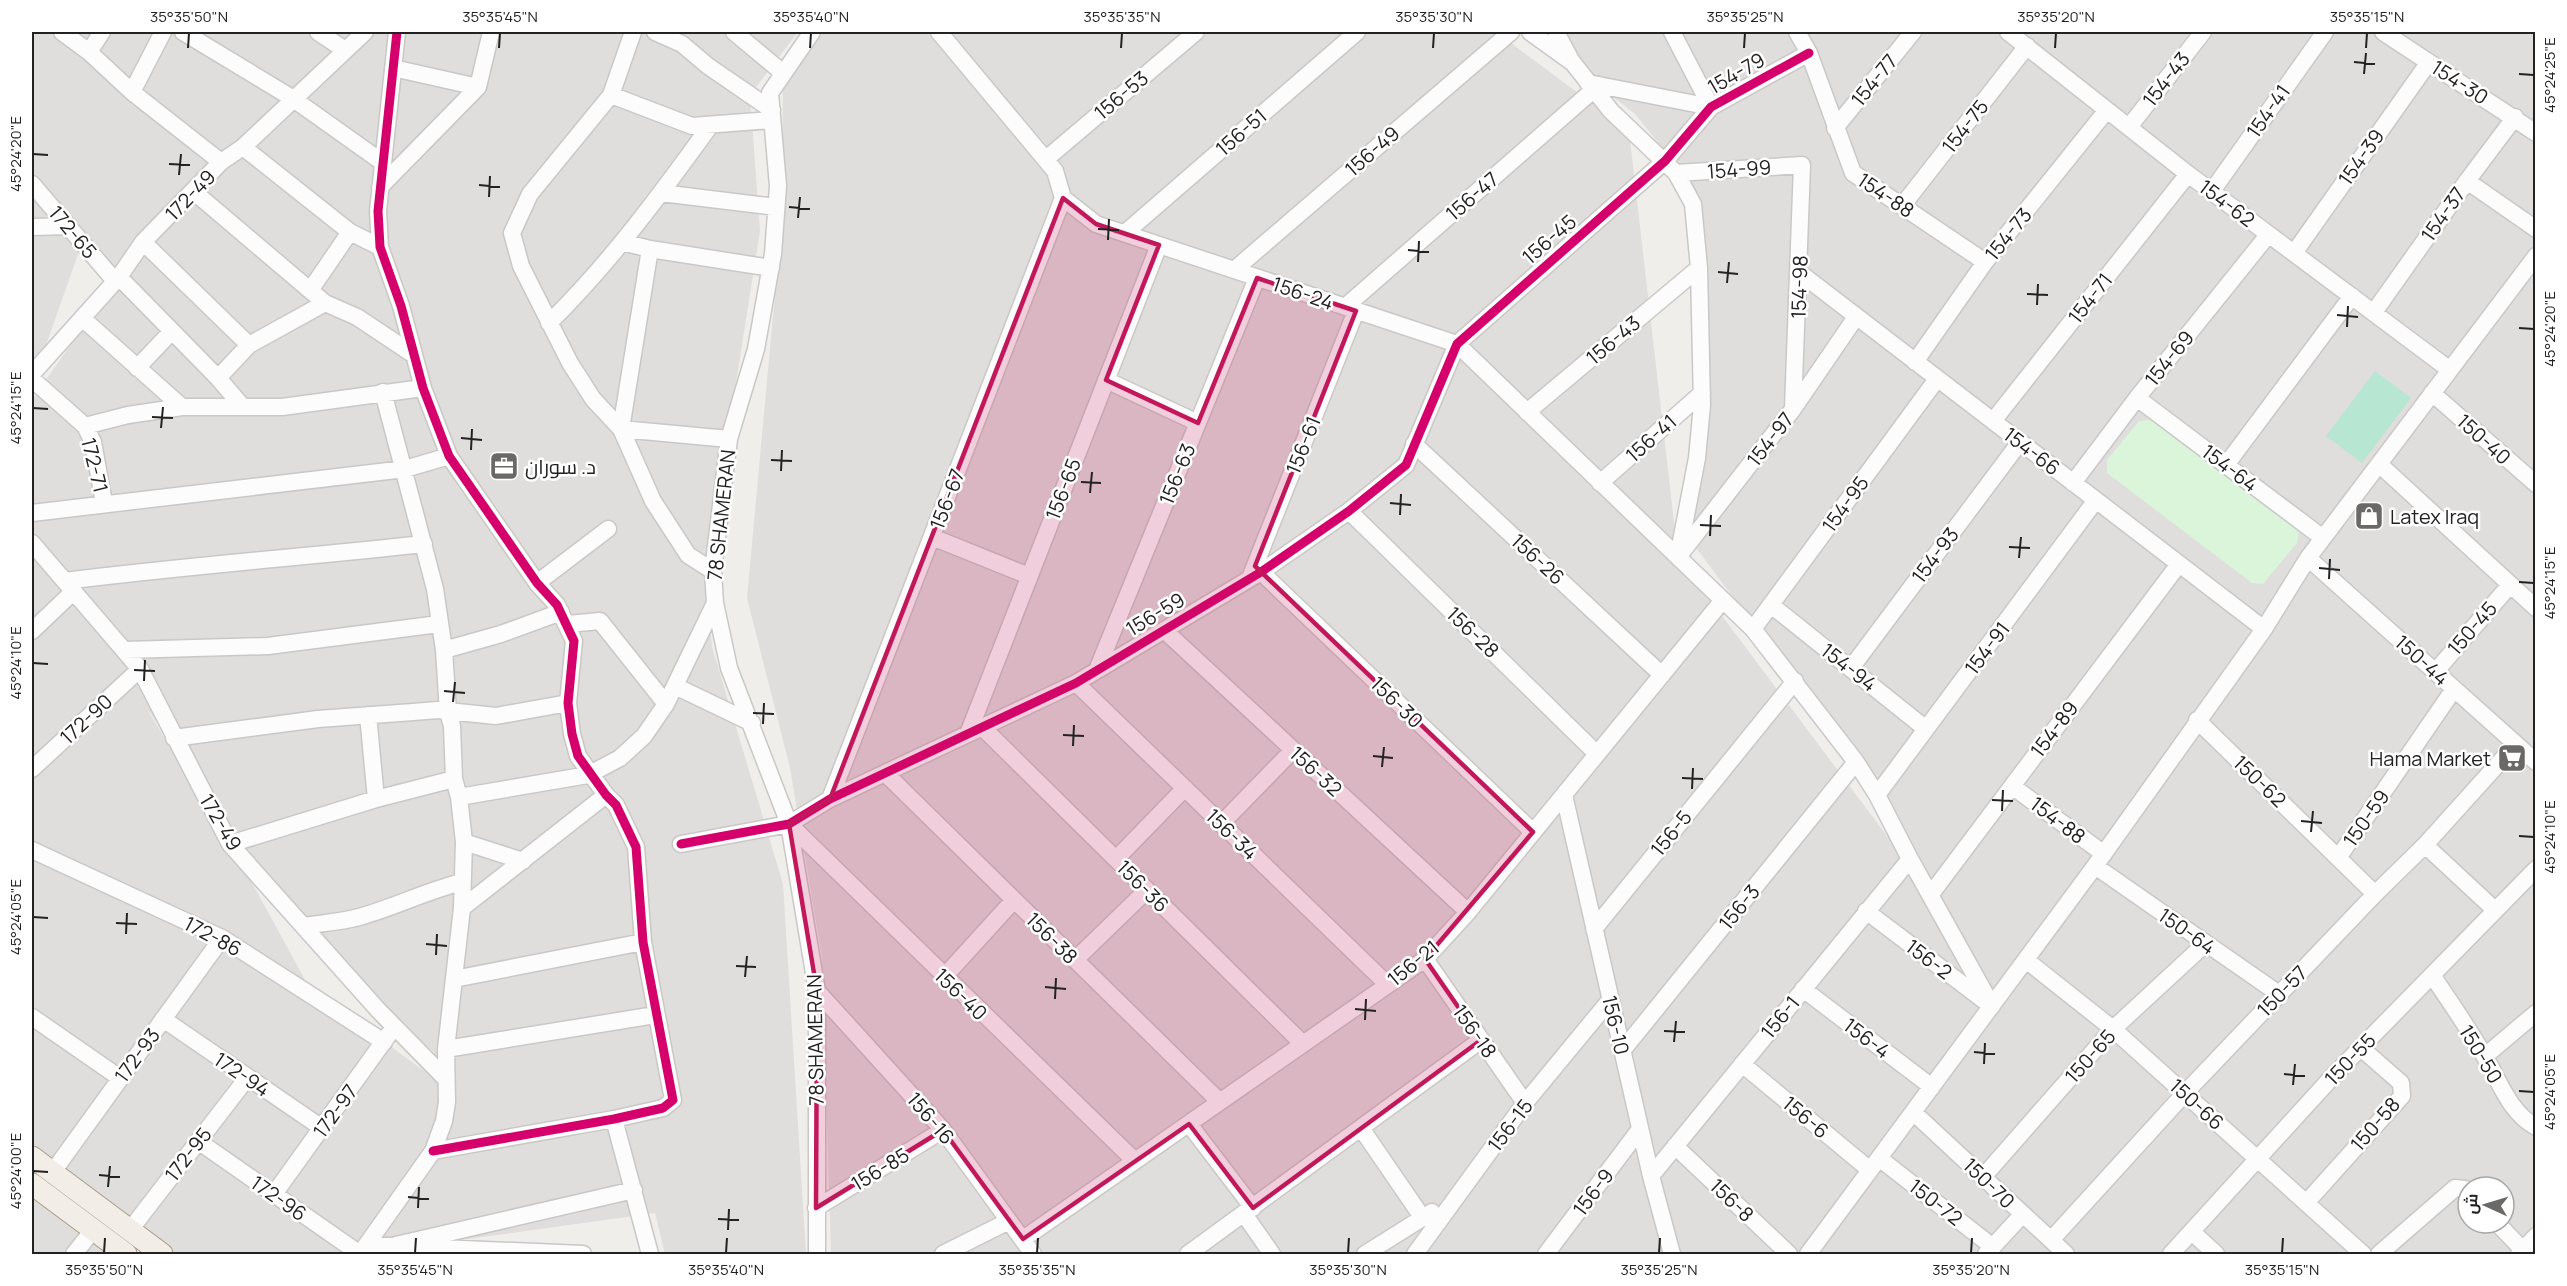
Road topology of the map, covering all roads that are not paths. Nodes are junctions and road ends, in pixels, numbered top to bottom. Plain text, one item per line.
1 (62, 32) edge
2 (102, 32) edge
3 (163, 32) edge
4 (183, 32) edge
5 (318, 32) edge
6 (365, 32) edge
7 (397, 32) edge
8 (492, 32) edge
9 (633, 32) edge
10 (655, 32) edge
11 (734, 32) edge
12 (812, 32) edge
13 (939, 32) edge
14 (1197, 32) edge
15 (1357, 32) edge
16 (1510, 32) edge
17 (1530, 32) edge
18 (1556, 32) edge
19 (1672, 32) edge
20 (1797, 32) edge
21 (1913, 32) edge
22 (2008, 32) edge
23 (2203, 32) edge
24 (2325, 32) edge
25 (2383, 32) edge
26 (2027, 46) junction
27 (345, 50) junction
28 (89, 52) junction
29 (1809, 53) junction
30 (2429, 62) junction
31 (1573, 63) junction
32 (393, 68) junction
33 (783, 74) junction
34 (1593, 86) junction
35 (478, 87) junction
36 (132, 92) junction
37 (611, 95) junction
38 (292, 98) junction
39 (1711, 107) junction
40 (2107, 110) junction
41 (772, 115) junction
42 (2515, 117) junction
43 (710, 126) junction
44 (2129, 127) junction
45 (1835, 128) junction
46 (2535, 133) edge
47 (243, 147) junction
48 (1046, 159) junction
49 (221, 162) junction
50 (382, 162) junction
51 (1802, 165) joint
52 (1671, 167) junction
53 (2188, 174) junction
54 (2467, 181) junction
55 (32, 184) edge
56 (380, 187) junction
57 (194, 191) junction
58 (2212, 191) junction
59 (661, 193) junction
60 (1063, 198) junction
61 (1902, 206) junction
62 (776, 207) junction
63 (69, 226) junction
64 (32, 227) edge
65 (2535, 229) edge
66 (350, 232) junction
67 (1125, 233) junction
68 (2268, 235) junction
69 (143, 242) junction
70 (622, 242) junction
71 (1159, 245) junction
72 (380, 247) junction
73 (650, 249) junction
74 (2294, 253) junction
75 (2535, 256) edge
76 (1985, 262) junction
77 (771, 268) junction
78 (1699, 268) junction
79 (1234, 270) junction
80 (1800, 273) junction
81 (1257, 278) junction
82 (117, 279) junction
83 (311, 289) junction
84 (2352, 296) junction
85 (325, 303) junction
86 (1350, 309) junction
87 (2374, 312) junction
88 (1856, 317) junction
89 (82, 318) junction
90 (549, 323) junction
91 (172, 331) junction
92 (249, 345) junction
93 (1456, 345) junction
94 (414, 355) junction
95 (1915, 362) junction
96 (137, 368) junction
97 (2450, 370) junction
98 (32, 374) edge
99 (218, 378) junction
100 (32, 379) edge
101 (1937, 379) junction
102 (1106, 380) junction
103 (423, 387) junction
104 (383, 392) junction
105 (1702, 393) junction
106 (2432, 393) junction
107 (2137, 398) junction
108 (182, 407) junction
109 (243, 407) junction
110 (1793, 409) junction
111 (1527, 412) junction
112 (1993, 421) junction
113 (1198, 423) junction
114 (85, 426) junction
115 (621, 429) junction
116 (729, 440) junction
117 (2020, 442) junction
118 (1414, 444) junction
119 (449, 456) junction
120 (2379, 464) junction
121 (2226, 465) junction
122 (405, 470) junction
123 (1600, 483) junction
124 (2073, 483) junction
125 (2535, 484) edge
126 (2096, 501) junction
127 (104, 503) junction
128 (1349, 511) junction
129 (32, 513) edge
130 (608, 529) dead end
131 (932, 537) junction
132 (2324, 538) junction
133 (32, 543) edge
134 (424, 544) junction
135 (1678, 557) junction
136 (2308, 558) junction
137 (2178, 564) junction
138 (713, 571) junction
139 (1255, 575) junction
140 (1029, 576) junction
141 (537, 583) junction
142 (2510, 585) junction
143 (70, 586) junction
144 (1723, 600) junction
145 (715, 603) junction
146 (1772, 606) junction
147 (2535, 608) edge
148 (564, 618) junction
149 (439, 624) junction
150 (1753, 629) junction
151 (2264, 629) junction
152 (1164, 630) junction
153 (32, 631) edge
154 (125, 650) junction
155 (444, 650) junction
156 (1851, 668) junction
157 (140, 669) junction
158 (1097, 670) junction
159 (2435, 672) junction
160 (1662, 675) junction
161 (1795, 681) junction
162 (1076, 683) junction
163 (675, 686) junction
164 (2454, 690) junction
165 (568, 703) junction
166 (666, 704) junction
167 (448, 712) junction
168 (368, 715) junction
169 (2197, 720) junction
170 (752, 723) junction
171 (1926, 729) junction
172 (975, 731) junction
173 (174, 738) junction
174 (2516, 744) junction
175 (1293, 750) junction
176 (1597, 754) junction
177 (1856, 762) junction
178 (2535, 762) edge
179 (32, 769) edge
180 (591, 773) junction
181 (885, 773) junction
182 (454, 779) junction
183 (2012, 786) junction
184 (1185, 788) junction
185 (606, 795) junction
186 (1564, 795) junction
187 (1877, 795) junction
188 (459, 797) junction
189 (376, 799) junction
190 (830, 799) junction
191 (789, 824) junction
192 (1221, 824) junction
193 (1533, 832) junction
194 (464, 842) junction
195 (230, 844) junction
196 (681, 844) dead end
197 (2426, 845) junction
198 (34, 855) edge
199 (2338, 858) junction
200 (1116, 859) junction
201 (1910, 859) junction
202 (2099, 860) junction
203 (523, 861) junction
204 (2535, 869) edge
205 (462, 882) junction
206 (1147, 890) junction
207 (1930, 894) junction
208 (2374, 894) junction
209 (1014, 900) junction
210 (462, 908) junction
211 (2495, 910) junction
212 (1468, 912) junction
213 (1866, 912) junction
214 (304, 926) junction
215 (1594, 929) junction
216 (222, 938) junction
217 (643, 942) junction
218 (2205, 944) junction
219 (1425, 959) junction
220 (1075, 960) junction
221 (2026, 960) junction
222 (2432, 975) junction
223 (944, 977) junction
224 (454, 979) junction
225 (1388, 985) junction
226 (1803, 989) junction
227 (818, 991) junction
228 (2279, 994) junction
229 (1610, 1000) junction
230 (1992, 1006) junction
231 (2535, 1013) edge
232 (655, 1016) junction
233 (32, 1017) edge
234 (163, 1019) junction
235 (394, 1027) junction
236 (2114, 1029) junction
237 (1481, 1040) junction
238 (384, 1042) junction
239 (1303, 1044) junction
240 (2361, 1048) junction
241 (446, 1049) junction
242 (1622, 1051) junction
243 (2485, 1056) junction
244 (1742, 1064) junction
245 (120, 1078) junction
246 (247, 1078) junction
247 (445, 1078) junction
248 (1932, 1087) junction
249 (2185, 1093) junction
250 (1220, 1102) junction
251 (1525, 1103) junction
252 (1913, 1112) junction
253 (614, 1119) junction
254 (1189, 1124) junction
255 (2535, 1127) edge
256 (322, 1128) junction
257 (1361, 1128) junction
258 (1640, 1129) junction
259 (944, 1130) junction
260 (198, 1141) junction
261 (1675, 1146) junction
262 (433, 1151) junction
263 (32, 1157) edge
264 (2258, 1159) junction
265 (1135, 1161) junction
266 (1874, 1164) junction
267 (52, 1173) junction
268 (1651, 1176) junction
269 (1983, 1177) junction
270 (32, 1184) edge
271 (2456, 1188) edge
272 (634, 1190) junction
273 (274, 1194) junction
274 (1454, 1200) junction
275 (2306, 1203) junction
276 (816, 1208) junction
277 (1248, 1211) junction
278 (2022, 1215) junction
279 (1422, 1217) junction
280 (500, 1221) junction
281 (1009, 1221) junction
282 (93, 1230) junction
283 (129, 1230) junction
284 (2192, 1232) junction
285 (2507, 1235) edge
286 (2535, 1236) edge
287 (1023, 1239) junction
288 (2050, 1240) junction
289 (396, 1245) junction
290 (504, 1249) junction
291 (364, 1250) edge
292 (1989, 1251) edge
293 (2521, 1252) edge
294 (1671, 1253) edge
295 (74, 1254) edge
296 (126, 1254) edge
297 (162, 1254) edge
298 (583, 1254) edge
299 (650, 1254) edge
300 (817, 1254) edge
301 (943, 1254) edge
302 (1033, 1254) edge
303 (1188, 1254) edge
304 (1272, 1254) edge
305 (1365, 1254) edge
306 (1415, 1254) edge
307 (1546, 1254) edge
308 (1789, 1254) edge
309 (1808, 1254) edge
310 (2066, 1254) edge
311 (2171, 1254) edge
312 (2216, 1254) edge
313 (2363, 1254) edge
314 (2379, 1254) edge

1 - 28 street
2 - 28 street
3 - 36 street
4 - 38 street
5 - 27 street
6 - 27 street, 172-49
7 - 32 street
8 - 35 street
9 - 37 street
10 - 41 street
11 - 33 street
12 - 33 street, 78 SHAMERAN
13 - 48 street
14 - 48 street, 156-53
15 - 67 street, 156-51
16 - 79 street, 156-49
17 - 31 street
18 - 31 street
19 - 39 street
20 - 29 street, 154-88
21 - 45 street, 154-77
22 - 26 street, 154-62
23 - 44 street, 154-43
24 - 58 street, 154-41
25 - 30 street, 154-30
26 - 40 street, 154-62
26 - 61 street, 154-75
27 - 38 street, 172-49
28 - 36 street
29 - 39 street, 154-79
29 - 45 street, 154-88
30 - 42 street, 154-30
30 - 74 street, 154-39
31 - 34 street
32 - 35 street
32 - 50 street
33 - 41 street, 78 SHAMERAN
34 - 39 street
34 - 52 street
34 - 86 street, 156-47
35 - 56 street
36 - 49 street
37 - 43 street
37 - 90 street
38 - 47 street, 172-49
38 - 50 street
39 - 52 street, 154-79
40 - 44 street, 154-62
40 - 76 street, 154-73
41 - 43 street
41 - 62 street, 78 SHAMERAN
42 - 46 street, 154-30
42 - 54 street, 154-37
43 - 59 street
44 - 53 street, 154-62
45 - 61 street, 154-88
47 - 49 street, 172-49
47 - 66 street
48 - 60 street
49 - 57 street, 172-49
50 - 56 street
51 - 52 street, 154-99
51 - 80 street, 154-98
52 - 78 street
52 - 93 street, 156-45
53 - 58 street, 154-62
53 - 112 street, 154-71
54 - 65 street
54 - 87 street, 154-37
55 - 63 street, 172-65
56 - 72 street
57 - 69 street, 172-49
57 - 83 street
58 - 68 street, 154-62
59 - 62 street
59 - 70 street
60 - 67 street, 156-24
60 - 131 street, 156-67
61 - 76 street, 154-88
62 - 77 street, 78 SHAMERAN
63 - 64 street
63 - 82 street, 172-65
66 - 72 street
66 - 83 street
67 - 71 street, 156-24
68 - 74 street, 154-62
68 - 107 street, 154-69
69 - 82 street, 172-49
69 - 92 street
70 - 73 street
70 - 90 street
71 - 79 street, 156-24
71 - 102 street, 156-65
72 - 94 street
73 - 77 street
73 - 115 street
74 - 84 street, 154-62
75 - 97 street
76 - 95 street, 154-73
77 - 116 street, 78 SHAMERAN
78 - 105 street
78 - 111 street, 156-43
79 - 81 street, 156-24
80 - 88 street, 154-66
80 - 110 street, 154-98
81 - 86 street, 156-24
81 - 113 street, 156-63
82 - 89 street, 172-49
82 - 91 street, 172-65
83 - 85 street
84 - 87 street, 154-62
84 - 121 street
85 - 92 street
85 - 94 street
86 - 93 street, 156-24
86 - 139 street, 156-61
87 - 97 street, 154-62
88 - 95 street, 154-66
88 - 110 street, 154-97
89 - 96 street
89 - 98 street, 172-49
90 - 115 street
91 - 96 street
91 - 99 street, 172-65
92 - 99 street
93 - 111 street, 156-24
93 - 118 street, 156-59
94 - 103 street
95 - 101 street, 154-66
96 - 108 street
97 - 106 street
99 - 109 street, 172-65
100 - 114 street, 172-71
101 - 112 street, 154-66
101 - 146 street, 154-95
102 - 113 street
102 - 140 street, 156-65
103 - 104 street
103 - 119 street
104 - 109 street
104 - 122 street
105 - 123 street, 156-41
105 - 135 street
106 - 120 street
106 - 125 street, 150-40
107 - 121 street, 154-64
107 - 124 street, 154-69
108 - 109 street
108 - 114 street
110 - 135 street, 154-97
111 - 123 street, 156-24
112 - 117 street, 154-66
113 - 158 street, 156-63
114 - 127 street, 172-71
115 - 116 street
115 - 138 street
116 - 138 street, 78 SHAMERAN
117 - 124 street, 154-66
117 - 156 street, 154-93
118 - 128 street, 156-59
118 - 160 street, 156-26
119 - 122 street
119 - 141 street
120 - 132 street
120 - 142 street
121 - 132 street, 154-64
122 - 127 street
122 - 134 street
123 - 135 street, 156-24
124 - 126 street, 154-66
126 - 137 street, 154-66
126 - 171 street, 154-91
127 - 129 street
128 - 139 street, 156-59
128 - 176 street, 156-28
130 - 141 street
131 - 140 street
131 - 190 street, 156-67
132 - 136 street
133 - 143 street, 172-49
134 - 143 street
134 - 149 street
135 - 144 street, 156-24
136 - 151 street
136 - 159 street, 150-44
137 - 151 street, 154-66
137 - 183 street, 154-89
138 - 145 street, 78 SHAMERAN
139 - 152 street, 156-59
139 - 193 street, 156-30
140 - 172 street, 156-65
141 - 148 street
142 - 147 street
142 - 159 street, 150-45
143 - 153 street
143 - 154 street, 172-49
144 - 150 street, 156-24
144 - 160 street, 156-21
145 - 163 street
145 - 170 street, 78 SHAMERAN
146 - 150 street, 154-95
146 - 156 street, 154-94
148 - 155 street
148 - 165 street
148 - 166 street
149 - 154 street
149 - 155 street
150 - 161 street, 156-24
151 - 169 street
152 - 158 street, 156-59
152 - 175 street, 156-32
154 - 157 street, 172-49
155 - 167 street
156 - 171 street, 154-94
157 - 173 street, 172-49
157 - 179 street, 172-90
158 - 162 street, 156-59
159 - 164 street, 150-44
160 - 176 street, 156-21
161 - 177 street, 156-24
161 - 215 street, 156-5
162 - 172 street, 156-59
162 - 184 street, 156-34
163 - 166 street
163 - 170 street
164 - 174 street, 150-44
164 - 199 street, 150-59
165 - 167 street
165 - 180 street
166 - 180 street
167 - 168 street
167 - 182 street
168 - 173 street
168 - 189 street
169 - 199 street, 150-62
169 - 202 street
170 - 191 street, 78 SHAMERAN
171 - 187 street, 154-91
172 - 181 street, 156-59
172 - 200 street, 156-36
173 - 195 street, 172-49
174 - 178 street, 150-44
174 - 197 street, 150-57
175 - 192 street
175 - 212 street, 156-32
176 - 186 street, 156-21
177 - 187 street, 156-24
177 - 242 street, 156-3
180 - 185 street
180 - 188 street
181 - 190 street, 156-59
181 - 209 street, 156-38
182 - 188 street
182 - 189 street
183 - 202 street, 154-88
183 - 207 street, 154-89
184 - 192 street, 156-34
184 - 200 street
185 - 203 street
185 - 217 street
186 - 193 street, 156-21
186 - 215 street, 156-10
187 - 201 street, 156-24
188 - 194 street
189 - 195 street
190 - 191 street, 156-59
191 - 196 street
191 - 223 street, 156-40
191 - 227 street, 78 SHAMERAN
192 - 225 street, 156-34
193 - 212 street, 156-21
194 - 203 street
194 - 205 street
195 - 214 street, 172-49
197 - 208 street, 150-57
197 - 211 street
198 - 216 street, 172-86
199 - 208 street, 150-62
200 - 206 street, 156-36
201 - 207 street, 156-24
201 - 213 street, 156-1
202 - 218 street, 150-64
202 - 221 street
203 - 210 street
204 - 211 street, 150-55
205 - 210 street
205 - 214 street
206 - 220 street
206 - 239 street, 156-36
207 - 230 street, 156-24
208 - 228 street, 150-57
209 - 220 street, 156-38
209 - 223 street
210 - 224 street
211 - 222 street, 150-55
212 - 219 street, 156-21
213 - 226 street, 156-1
213 - 230 street, 156-2
214 - 235 street, 172-49
215 - 229 street, 156-10
216 - 234 street, 172-93
216 - 238 street, 172-86
217 - 224 street
217 - 232 street
218 - 228 street, 150-64
218 - 236 street, 150-65
219 - 225 street, 156-21
219 - 237 street, 156-18
220 - 250 street, 156-38
221 - 230 street
221 - 236 street, 150-66
222 - 240 street, 150-55
222 - 243 street, 150-50
223 - 265 street, 156-40
224 - 241 street
225 - 239 street, 156-21
226 - 244 street, 156-1
226 - 248 street, 156-4
227 - 259 street, 156-16
227 - 276 street, 78 SHAMERAN
228 - 249 street, 150-57
229 - 242 street, 156-10
229 - 251 street, 156-15
230 - 248 street
231 - 243 street
232 - 241 street
232 - 253 street
233 - 245 street
234 - 245 street, 172-93
234 - 246 street, 172-94
235 - 238 street, 172-97
235 - 247 street, 172-49
236 - 249 street, 150-66
236 - 269 street, 150-65
237 - 251 street, 156-18
237 - 257 street
238 - 256 street, 172-97
239 - 250 street, 156-21
240 - 264 street, 150-55
240 - 275 street, 150-58
241 - 247 street
242 - 258 street, 156-10
243 - 255 street, 150-50
244 - 261 street, 156-1
244 - 266 street, 156-6
245 - 267 street, 172-93
246 - 256 street, 172-94
246 - 260 street, 172-95
247 - 262 street
248 - 252 street
249 - 264 street, 150-66
249 - 288 street, 150-57
250 - 254 street, 156-21
251 - 274 street, 156-15
252 - 266 street
252 - 269 street, 150-70
253 - 262 street
253 - 272 street
254 - 265 street, 156-21
254 - 277 street
256 - 273 street, 172-97
257 - 277 street
257 - 279 street
258 - 268 street, 156-10
258 - 307 street, 156-9
259 - 276 street, 156-85
259 - 281 street, 156-16
260 - 273 street, 172-96
260 - 283 street, 172-95
261 - 268 street, 156-1
261 - 308 street, 156-8
262 - 291 street
263 - 267 main road
264 - 275 street, 150-66
264 - 284 street, 150-55
265 - 287 street, 156-21
266 - 292 street, 150-72
266 - 309 street
267 - 283 main road
268 - 294 street, 156-10
269 - 278 street, 150-70
270 - 282 main road
271 - 314 street
272 - 280 street
272 - 299 street
273 - 291 street, 172-96
274 - 279 street
274 - 306 street, 156-15
275 - 313 street, 150-66
276 - 300 street, 78 SHAMERAN
277 - 303 street
277 - 304 street
278 - 288 street, 150-70
278 - 292 street
279 - 305 street
280 - 289 street
280 - 290 street
281 - 287 street, 156-16
281 - 301 street
282 - 295 street
282 - 296 main road
283 - 297 main road
284 - 311 street, 150-55
284 - 312 street
285 - 293 street
286 - 293 street
287 - 302 street, 156-16
288 - 310 street, 150-70
289 - 290 street
289 - 291 street
290 - 298 street

